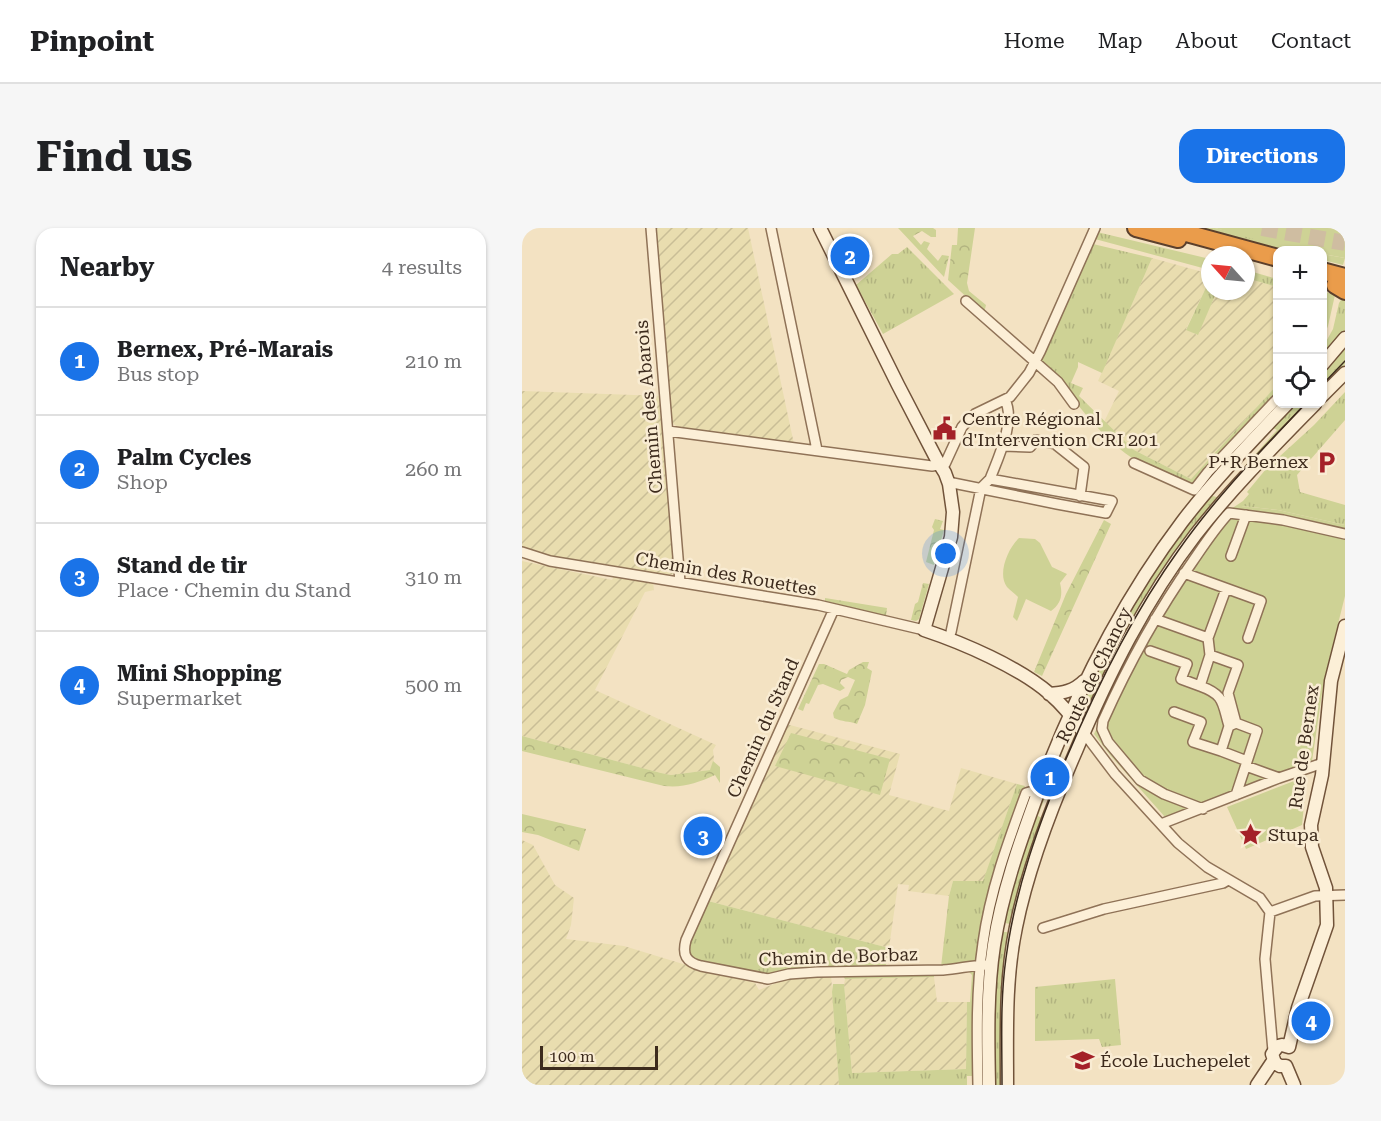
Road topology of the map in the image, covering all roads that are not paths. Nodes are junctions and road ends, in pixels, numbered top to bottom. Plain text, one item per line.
1 (651, 228) edge
2 (771, 228) edge
3 (820, 228) edge
4 (1095, 228) edge
5 (1136, 228) edge
6 (1168, 228) edge
7 (1201, 246) edge
8 (1273, 257) edge
9 (1255, 262) edge
10 (1273, 267) edge
11 (1327, 274) edge
12 (1339, 284) edge
13 (966, 301) dead end
14 (1345, 338) edge
15 (1327, 360) edge
16 (1035, 363) junction
17 (1345, 373) edge
18 (1327, 392) edge
19 (1005, 400) junction
20 (1273, 403) edge
21 (1074, 404) dead end
22 (1283, 408) edge
23 (1311, 408) edge
24 (668, 431) junction
25 (1003, 446) junction
26 (818, 450) junction
27 (1134, 463) dead end
28 (941, 466) junction
29 (990, 479) junction
30 (949, 484) junction
31 (981, 488) junction
32 (1080, 496) junction
33 (1246, 514) junction
34 (1343, 533) edge
35 (522, 552) edge
36 (1231, 556) dead end
37 (1184, 573) junction
38 (680, 582) junction
39 (1226, 589) junction
40 (834, 609) junction
41 (1155, 619) junction
42 (1345, 626) edge
43 (924, 630) junction
44 (951, 632) dead end
45 (1208, 638) junction
46 (1248, 639) dead end
47 (1342, 649) edge
48 (1150, 651) dead end
49 (1210, 656) junction
50 (1088, 676) junction
51 (1200, 686) junction
52 (1049, 694) junction
53 (1174, 712) dead end
54 (1070, 716) junction
55 (1233, 725) junction
56 (1084, 733) junction
57 (1221, 751) junction
58 (1246, 763) junction
59 (1323, 763) junction
60 (1279, 778) junction
61 (1033, 791) dead end
62 (1236, 795) junction
63 (1203, 809) junction
64 (1161, 824) junction
65 (1214, 872) junction
66 (1228, 880) junction
67 (1203, 888) junction
68 (1327, 895) junction
69 (1345, 895) edge
70 (1270, 912) junction
71 (1043, 928) dead end
72 (688, 960) joint
73 (986, 965) junction
74 (1289, 1047) junction
75 (1273, 1056) junction
76 (1286, 1066) junction
77 (978, 1085) edge
78 (989, 1085) edge
79 (1007, 1085) edge
80 (1257, 1085) edge
81 (1294, 1085) edge

1 - 24 street, Chemin des Abarois
2 - 26 street
3 - 28 main road
4 - 16 street
5 - 7 highway
6 - 8 highway
9 - 10 highway
11 - 12 highway
13 - 16 street
14 - 15 main road
16 - 19 street
16 - 21 street
17 - 18 main road
19 - 25 street
19 - 28 street
20 - 27 street
22 - 50 main road, Route de Chancy
23 - 56 main road, Route de Chancy
24 - 26 street
24 - 38 street, Chemin des Abarois
25 - 29 street
25 - 32 street
26 - 28 street
28 - 30 main road
29 - 31 street
29 - 32 street
30 - 31 street
30 - 43 main road
31 - 32 street
31 - 44 street
33 - 34 street
33 - 36 street
33 - 37 street
35 - 38 street, Chemin des Rouettes
37 - 39 street
37 - 41 street
38 - 40 street, Chemin des Rouettes
39 - 45 street
39 - 46 street
40 - 43 street, Chemin des Rouettes
40 - 72 street, Chemin du Stand
41 - 45 street
41 - 63 street
42 - 47 main road, Rue de Bernex
43 - 52 main road
45 - 49 street
47 - 59 main road, Rue de Bernex
48 - 51 street
49 - 51 street
49 - 55 street
50 - 52 main road
50 - 54 main road, Route de Chancy
51 - 55 street
52 - 54 main road
53 - 57 street
54 - 56 main road
54 - 73 main road, Route de Chancy
55 - 57 street
55 - 58 street
56 - 64 street
56 - 79 main road, Route de Chancy
57 - 58 street
58 - 60 street
58 - 62 street
59 - 60 street
59 - 68 main road, Rue de Bernex
60 - 62 street
61 - 73 street
62 - 63 street
63 - 64 street
64 - 65 street
65 - 66 street
65 - 67 street
66 - 67 street
66 - 70 street
67 - 71 street
68 - 69 street
68 - 70 street
68 - 74 main road, Rue de Bernex
70 - 75 street
72 - 73 street, Chemin de Borbaz
73 - 77 street
73 - 78 main road, Route de Chancy
74 - 75 main road
74 - 76 main road
75 - 76 main road
75 - 80 main road
76 - 81 main road

